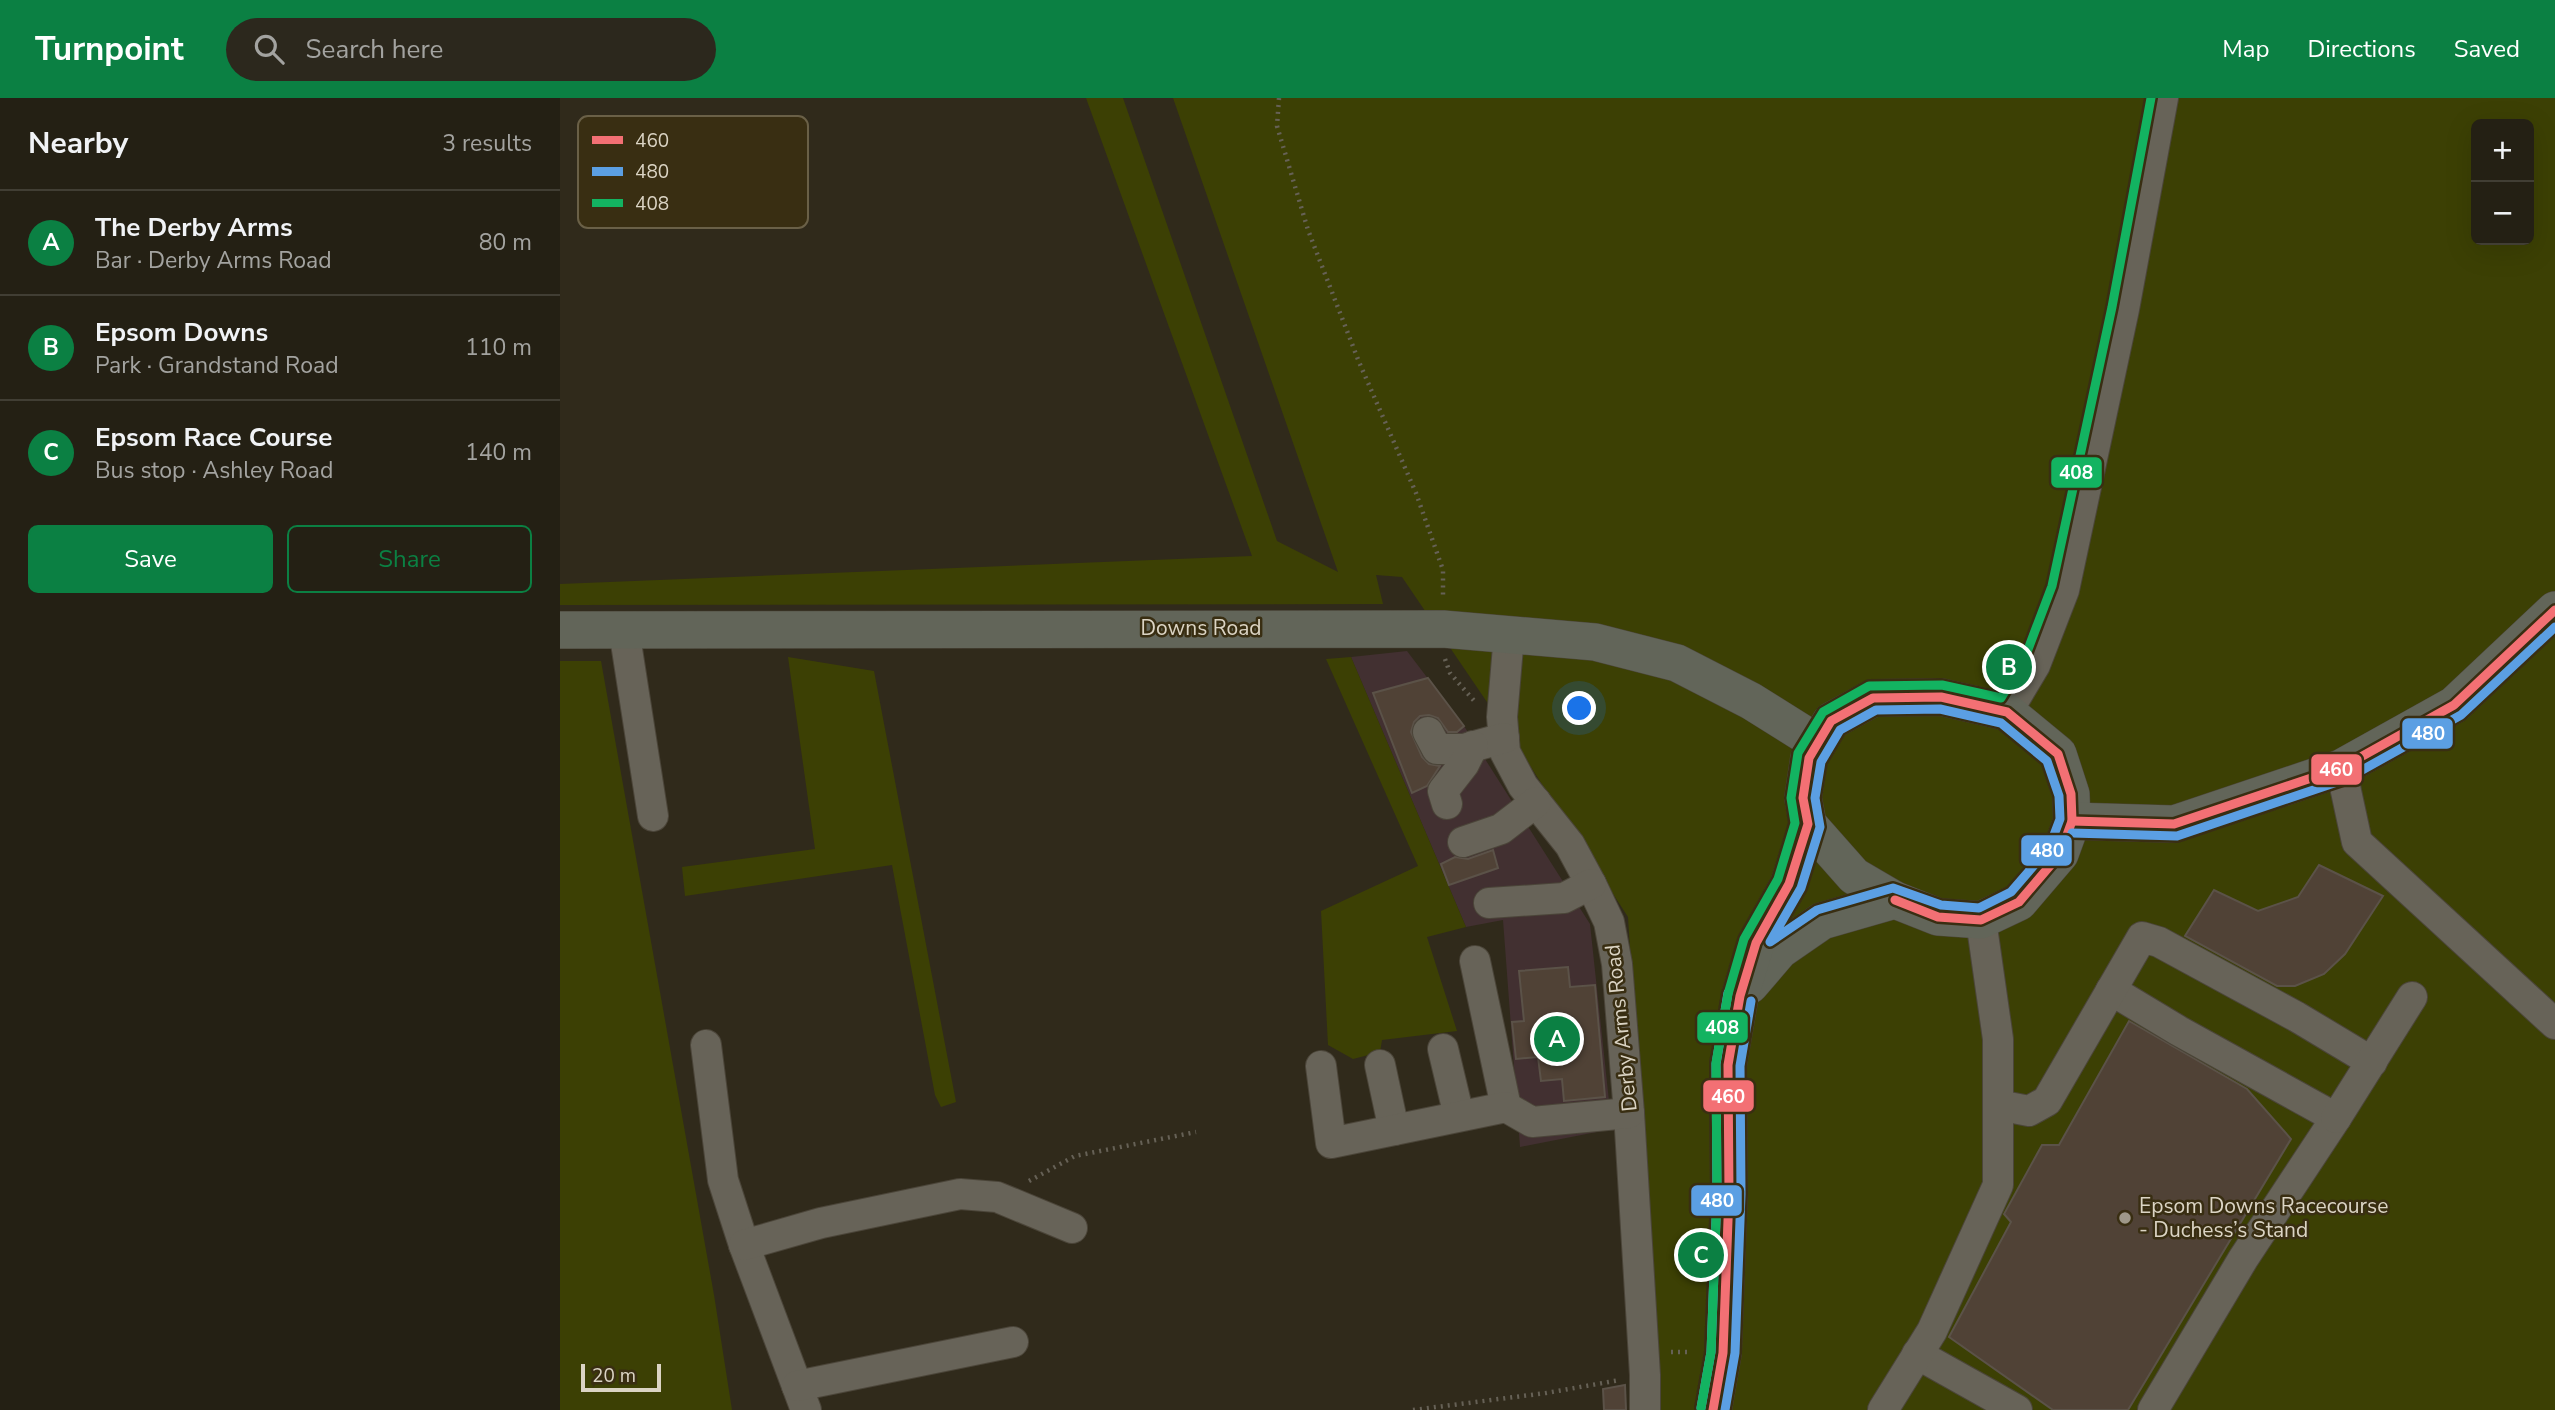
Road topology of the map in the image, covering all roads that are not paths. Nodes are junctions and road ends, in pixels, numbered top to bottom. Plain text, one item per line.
1 (2163, 98) edge
2 (2555, 610) edge
3 (560, 630) edge
4 (624, 630) junction
5 (1509, 635) junction
6 (2007, 712) junction
7 (1503, 727) junction
8 (1429, 732) dead end
9 (1818, 743) junction
10 (1473, 746) junction
11 (2341, 768) junction
12 (1536, 802) junction
13 (1447, 804) dead end
14 (653, 816) dead end
15 (2072, 821) junction
16 (1808, 824) junction
17 (1463, 842) dead end
18 (1591, 884) junction
19 (1895, 900) junction
20 (1489, 903) dead end
21 (1981, 920) junction
22 (1475, 961) dead end
23 (2111, 990) junction
24 (1740, 996) junction
25 (2412, 997) dead end
26 (2555, 1024) edge
27 (706, 1045) dead end
28 (1443, 1049) dead end
29 (2372, 1062) junction
30 (1380, 1065) dead end
31 (1321, 1066) dead end
32 (1998, 1105) junction
33 (1506, 1107) junction
34 (1629, 1113) junction
35 (1459, 1116) junction
36 (2336, 1118) junction
37 (1394, 1130) junction
38 (1072, 1228) dead end
39 (744, 1245) junction
40 (1013, 1342) dead end
41 (1917, 1354) junction
42 (802, 1398) edge
43 (1645, 1410) edge
44 (1713, 1410) edge
45 (1883, 1410) edge
46 (2017, 1410) edge
47 (2153, 1410) edge

1 - 6 street
2 - 11 main road
3 - 4 main road, Downs Road
4 - 5 main road, Downs Road
4 - 14 street
5 - 7 street, Derby Arms Road
5 - 9 main road, Downs Road
6 - 9 main road
6 - 15 main road
7 - 10 street
7 - 12 street, Derby Arms Road
8 - 10 street
9 - 16 main road
10 - 13 street
11 - 15 main road
11 - 26 street
12 - 17 street
12 - 18 street, Derby Arms Road
15 - 21 main road
16 - 19 main road
16 - 24 main road
18 - 20 street
18 - 34 street, Derby Arms Road
19 - 21 main road
19 - 24 main road
21 - 32 street
22 - 33 street
23 - 29 street
23 - 32 street
23 - 36 street
24 - 44 main road
25 - 29 street
27 - 39 street
28 - 35 street
29 - 36 street
30 - 37 street
31 - 37 street
32 - 41 street
33 - 34 street
33 - 35 street
34 - 43 street, Derby Arms Road
35 - 37 street
36 - 47 street
38 - 39 street
39 - 42 street
40 - 42 street
41 - 45 street
41 - 46 street

